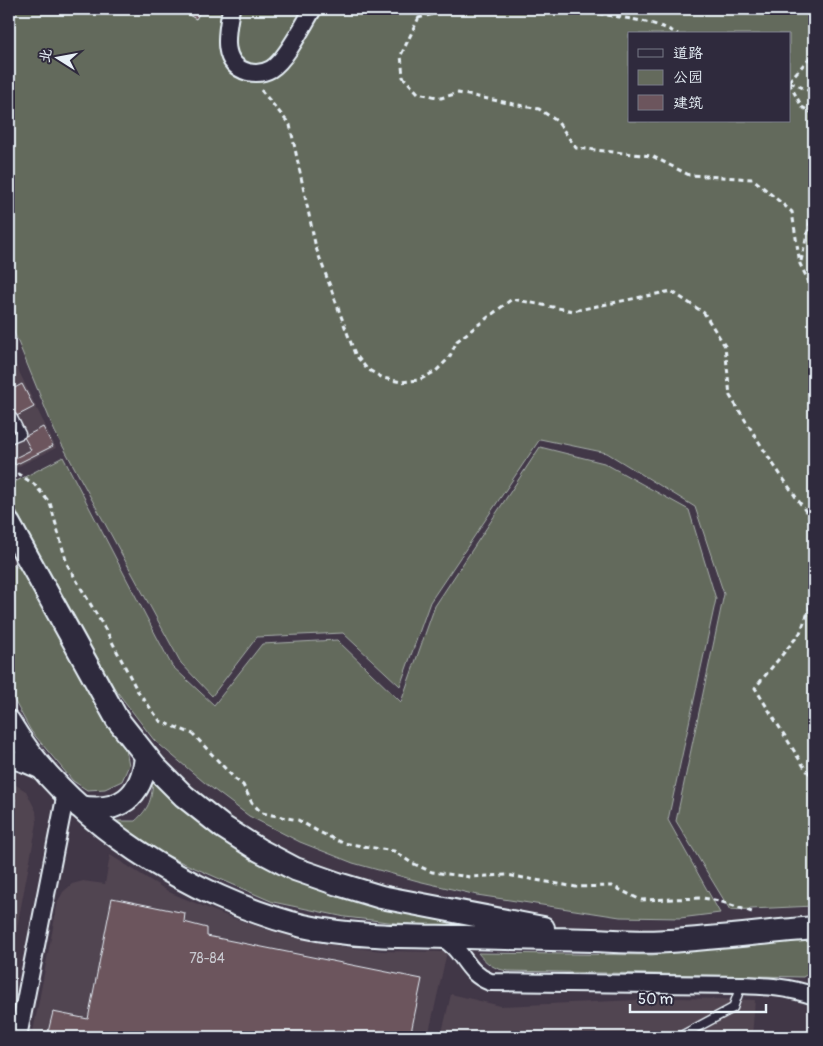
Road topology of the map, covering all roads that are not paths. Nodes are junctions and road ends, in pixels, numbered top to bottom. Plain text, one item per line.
1 (231, 9) edge
2 (313, 9) edge
3 (13, 418) dead end
4 (9, 439) edge
5 (9, 524) edge
6 (16, 549) edge
7 (9, 722) edge
8 (146, 757) junction
9 (9, 759) edge
10 (44, 772) junction
11 (72, 800) junction
12 (814, 928) edge
13 (437, 937) junction
14 (487, 938) junction
15 (609, 941) junction
16 (466, 963) junction
17 (741, 985) junction
18 (814, 996) edge
19 (18, 1037) edge
20 (680, 1037) edge

1 - 2 street
3 - 4 lane
5 - 6 main road
6 - 8 main road
7 - 10 main road
8 - 11 main road
8 - 15 main road
9 - 10 street
10 - 11 main road
11 - 13 main road
11 - 19 street
12 - 15 main road
13 - 14 main road
13 - 16 street
14 - 15 main road
14 - 16 street
16 - 17 street
17 - 18 street
17 - 20 lane

